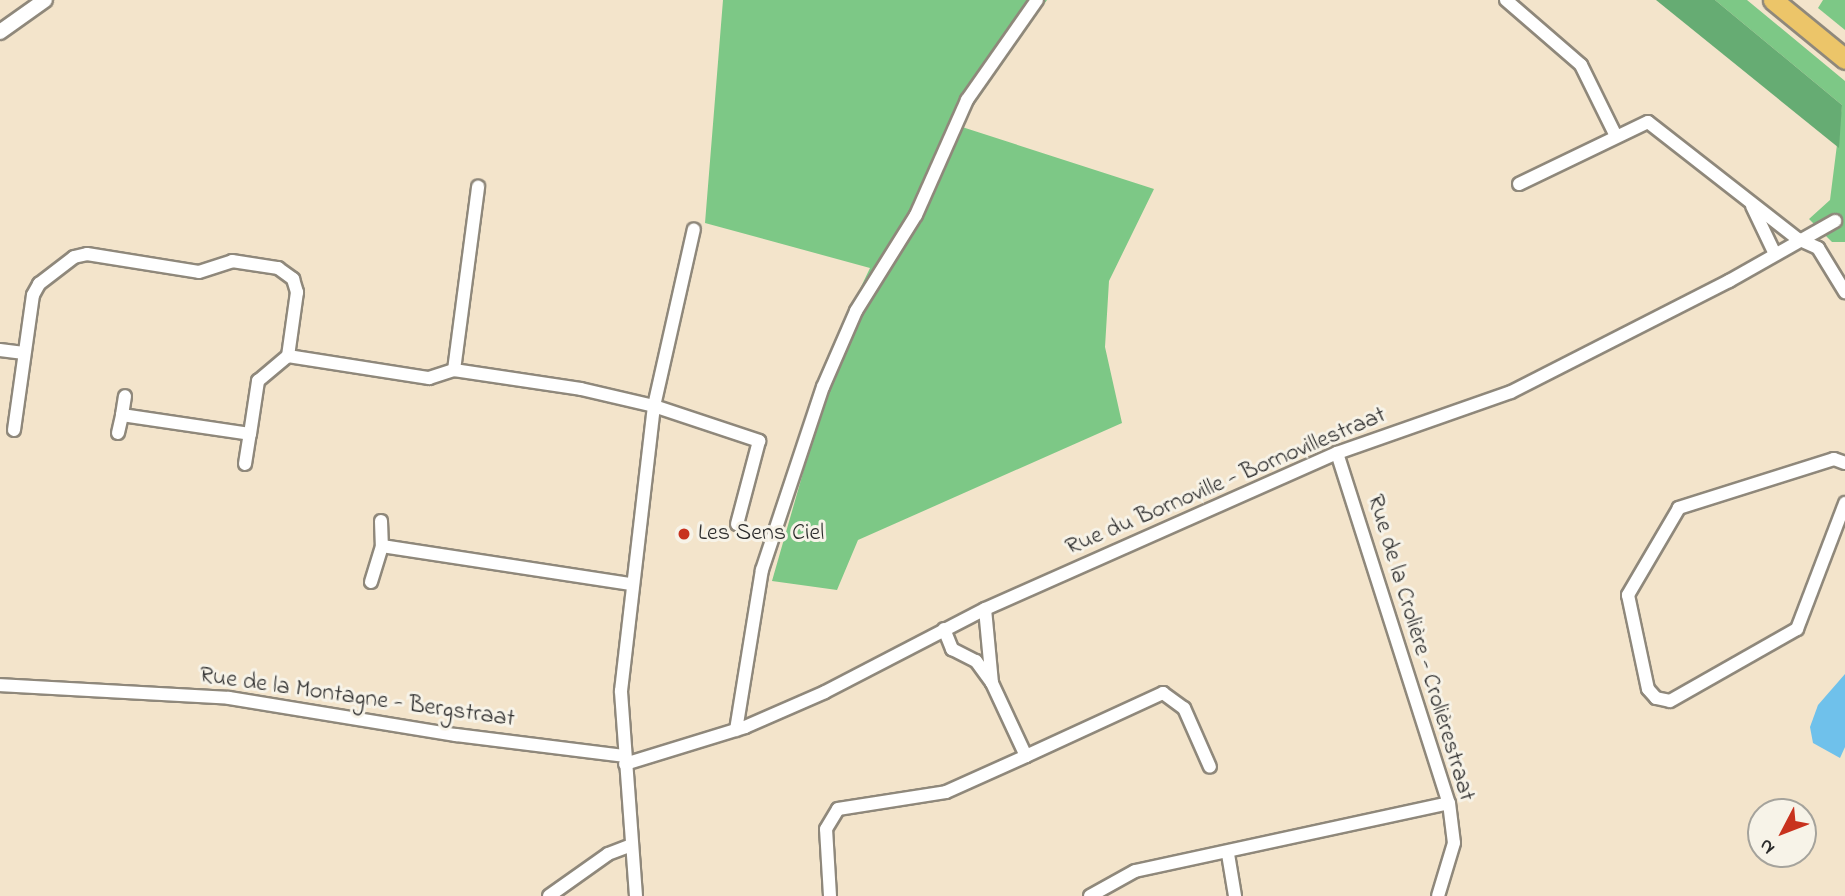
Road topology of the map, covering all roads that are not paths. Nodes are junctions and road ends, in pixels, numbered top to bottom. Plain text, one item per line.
1 (45, 0) edge
2 (1037, 0) edge
3 (1507, 0) edge
4 (1780, 4) edge
5 (0, 32) edge
6 (1845, 59) edge
7 (1616, 136) junction
8 (1519, 184) dead end
9 (478, 187) dead end
10 (1750, 202) junction
11 (1835, 221) dead end
12 (694, 229) dead end
13 (1798, 239) junction
14 (1775, 254) junction
15 (1845, 292) edge
16 (0, 350) edge
17 (24, 353) junction
18 (288, 356) junction
19 (454, 370) junction
20 (125, 396) dead end
21 (654, 406) junction
22 (122, 415) junction
23 (14, 430) dead end
24 (118, 433) dead end
25 (250, 434) junction
26 (1337, 453) junction
27 (1845, 463) edge
28 (246, 464) dead end
29 (1845, 503) edge
30 (381, 521) dead end
31 (737, 524) dead end
32 (382, 545) junction
33 (370, 582) dead end
34 (631, 584) junction
35 (985, 609) junction
36 (944, 629) junction
37 (992, 683) junction
38 (0, 685) edge
39 (736, 730) junction
40 (1026, 756) junction
41 (625, 760) junction
42 (1210, 766) dead end
43 (1449, 803) junction
44 (631, 845) junction
45 (1227, 854) junction
46 (549, 896) edge
47 (636, 896) edge
48 (830, 896) edge
49 (1090, 896) edge
50 (1235, 896) edge
51 (1438, 896) edge

1 - 5 street
2 - 39 street
3 - 7 street
4 - 6 highway
7 - 8 street
7 - 10 street
9 - 19 street
10 - 13 street
10 - 14 street
11 - 13 street, Rue du Bornoville - Bornovillestraat
12 - 21 street
13 - 14 street, Rue du Bornoville - Bornovillestraat
13 - 15 street
14 - 26 street, Rue du Bornoville - Bornovillestraat
16 - 17 street
17 - 18 street
17 - 23 street
18 - 19 street
18 - 25 street
19 - 21 street
20 - 22 street
21 - 31 street
21 - 34 street
22 - 24 street
22 - 25 street
25 - 28 street
26 - 35 street, Rue du Bornoville - Bornovillestraat
26 - 43 street, Rue de la Crolière - Crolièrestraat
27 - 29 street
30 - 32 street
32 - 33 street
32 - 34 street
34 - 41 street
35 - 36 street, Rue du Bornoville - Bornovillestraat
35 - 37 street
36 - 37 street
36 - 39 street, Rue du Bornoville - Bornovillestraat
37 - 40 street
38 - 41 street, Rue de la Montagne - Bergstraat
39 - 41 street, Rue du Bornoville - Bornovillestraat
40 - 42 street
40 - 48 street
41 - 44 street
43 - 45 street
43 - 51 street, Rue de la Crolière - Crolièrestraat
44 - 46 street
44 - 47 street
45 - 49 street
45 - 50 street

